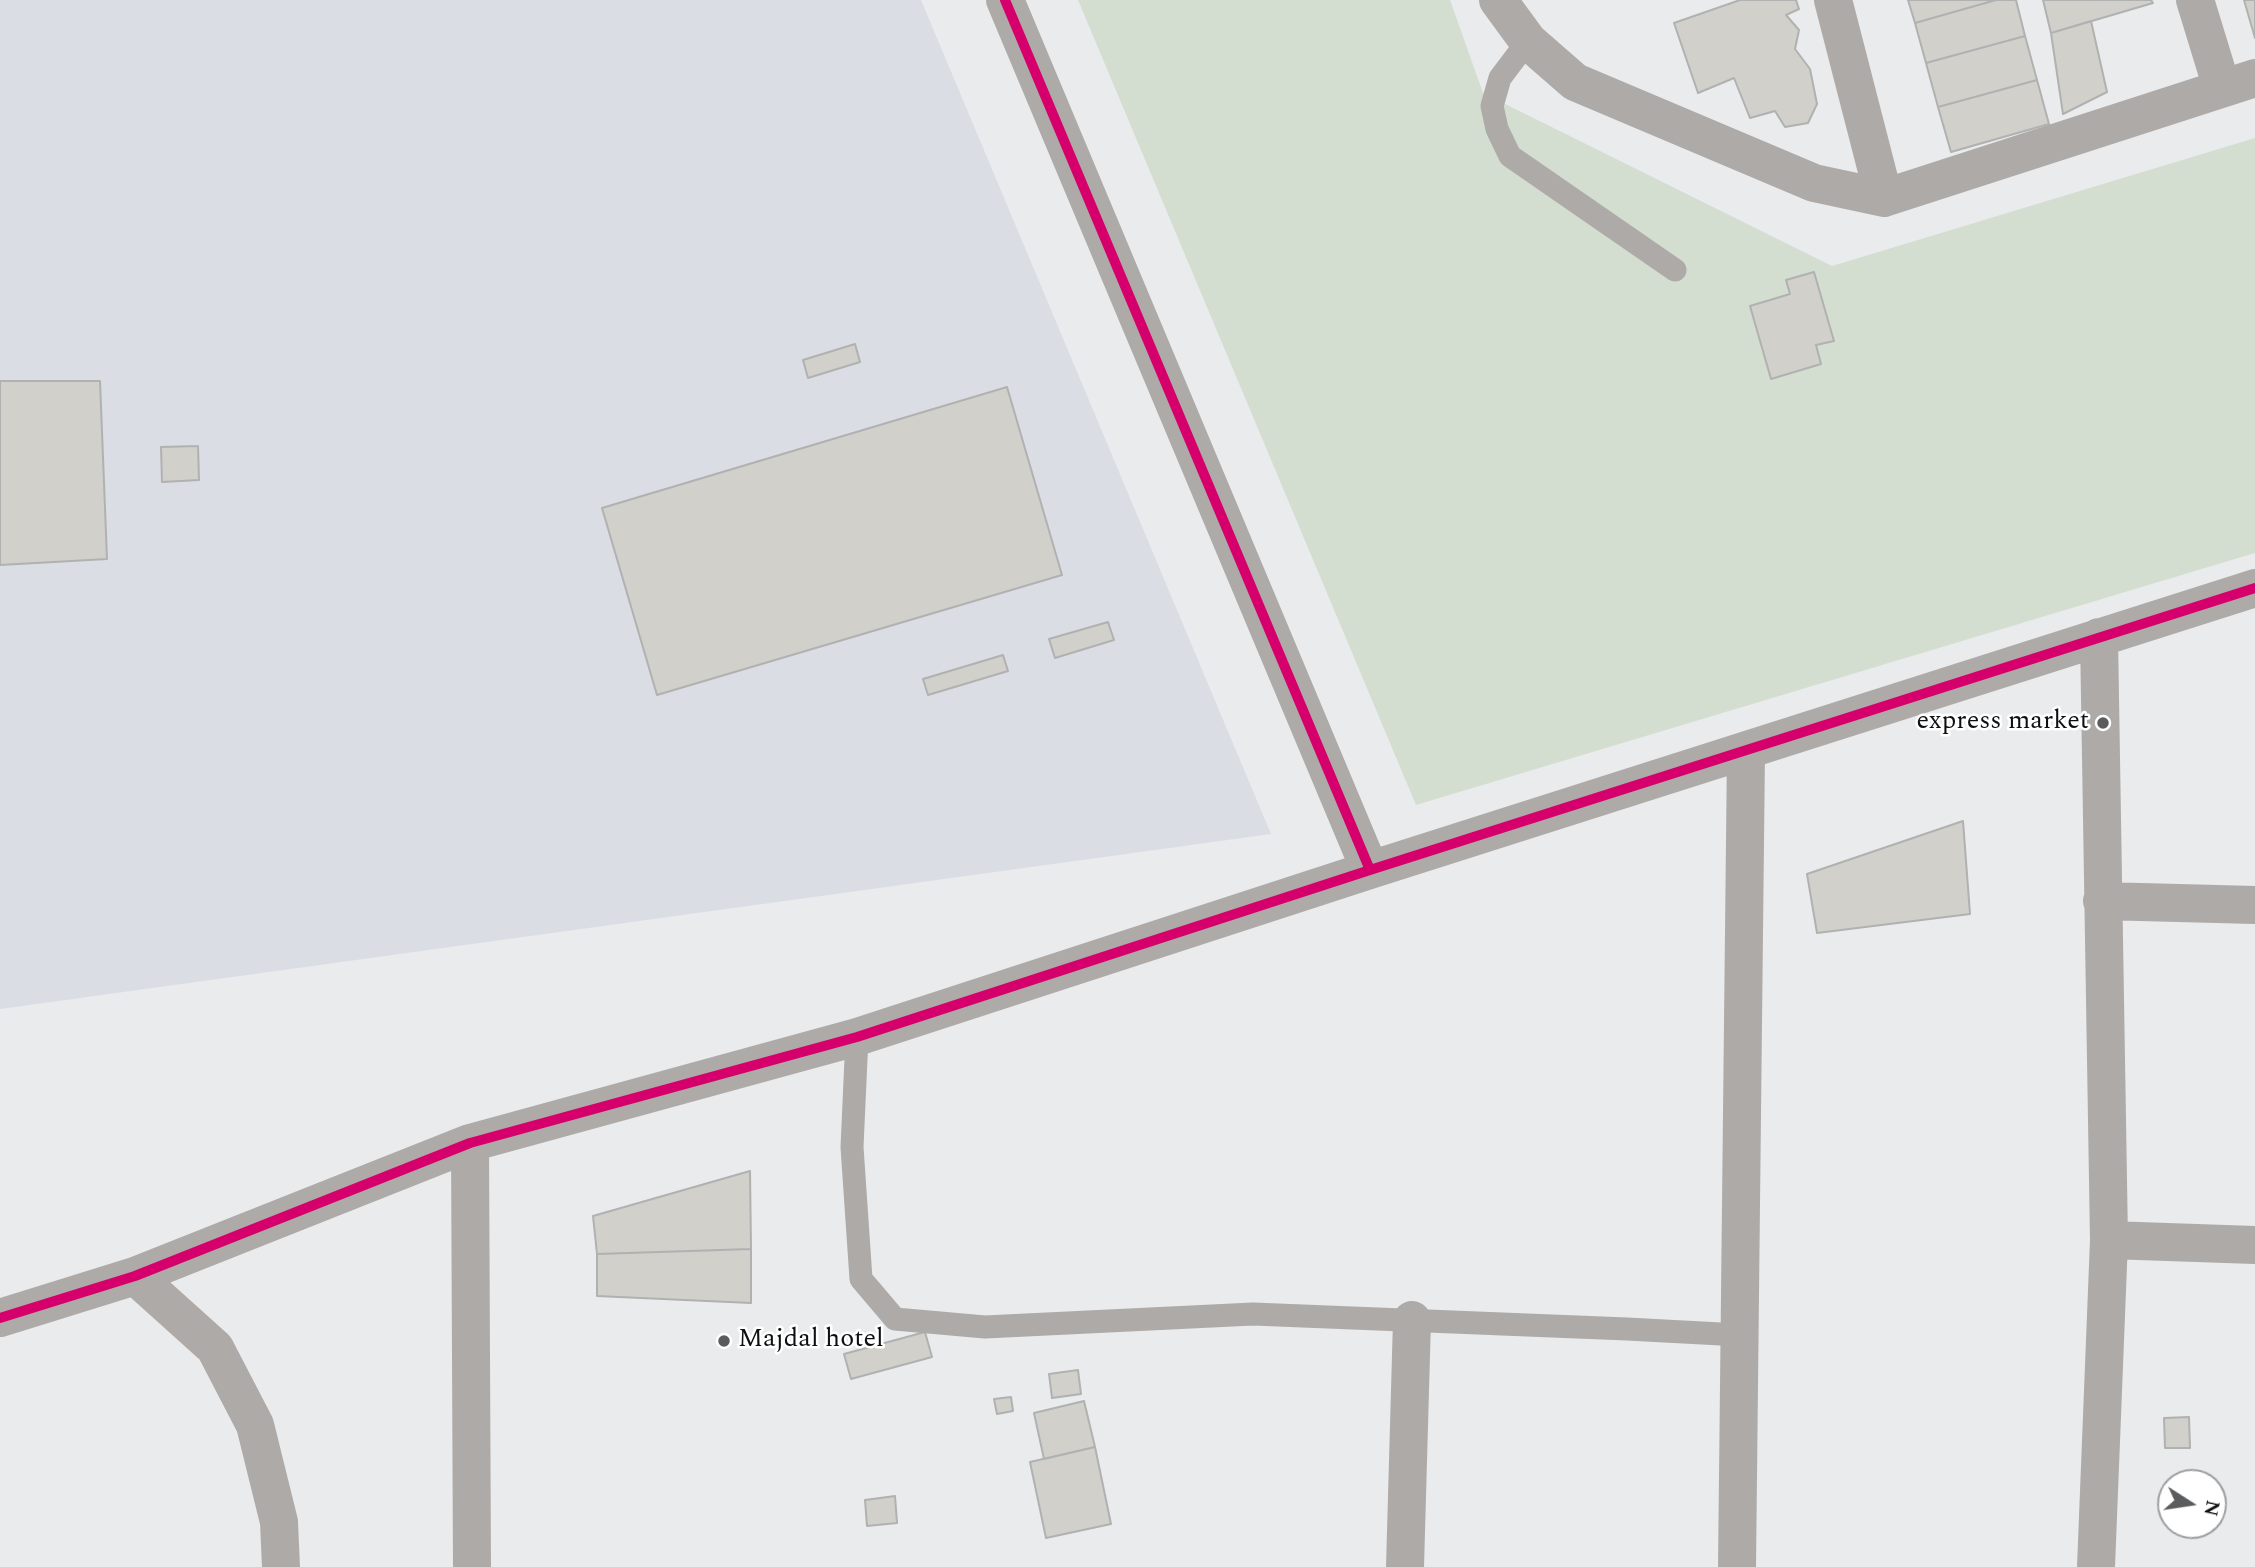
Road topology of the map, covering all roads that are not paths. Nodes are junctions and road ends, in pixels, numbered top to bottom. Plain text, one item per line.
1 (1005, 0) edge
2 (1833, 0) edge
3 (2195, 0) edge
4 (1499, 1) edge
5 (1528, 41) junction
6 (2238, 83) edge
7 (1884, 198) junction
8 (1675, 270) dead end
9 (2255, 588) edge
10 (2099, 637) junction
11 (1746, 751) junction
12 (1370, 870) junction
13 (2102, 901) junction
14 (2255, 905) edge
15 (857, 1037) junction
16 (470, 1143) junction
17 (2109, 1240) junction
18 (2255, 1245) edge
19 (135, 1276) junction
20 (0, 1301) edge
21 (0, 1318) edge
22 (1412, 1321) junction
23 (1740, 1335) junction
24 (281, 1567) edge
25 (472, 1567) edge
26 (1405, 1567) edge
27 (1738, 1567) edge
28 (2096, 1567) edge

1 - 12 street
2 - 7 street
3 - 6 street
4 - 5 street
5 - 7 street
5 - 8 lane
6 - 7 street
9 - 10 street
10 - 11 street
10 - 13 street
11 - 12 street
11 - 23 street
12 - 15 street
13 - 14 street
13 - 17 street
15 - 16 street
15 - 22 lane
16 - 19 street
16 - 25 street
17 - 18 street
17 - 28 street
19 - 20 street
19 - 21 street
19 - 24 street
22 - 23 lane
22 - 26 street
23 - 27 street

